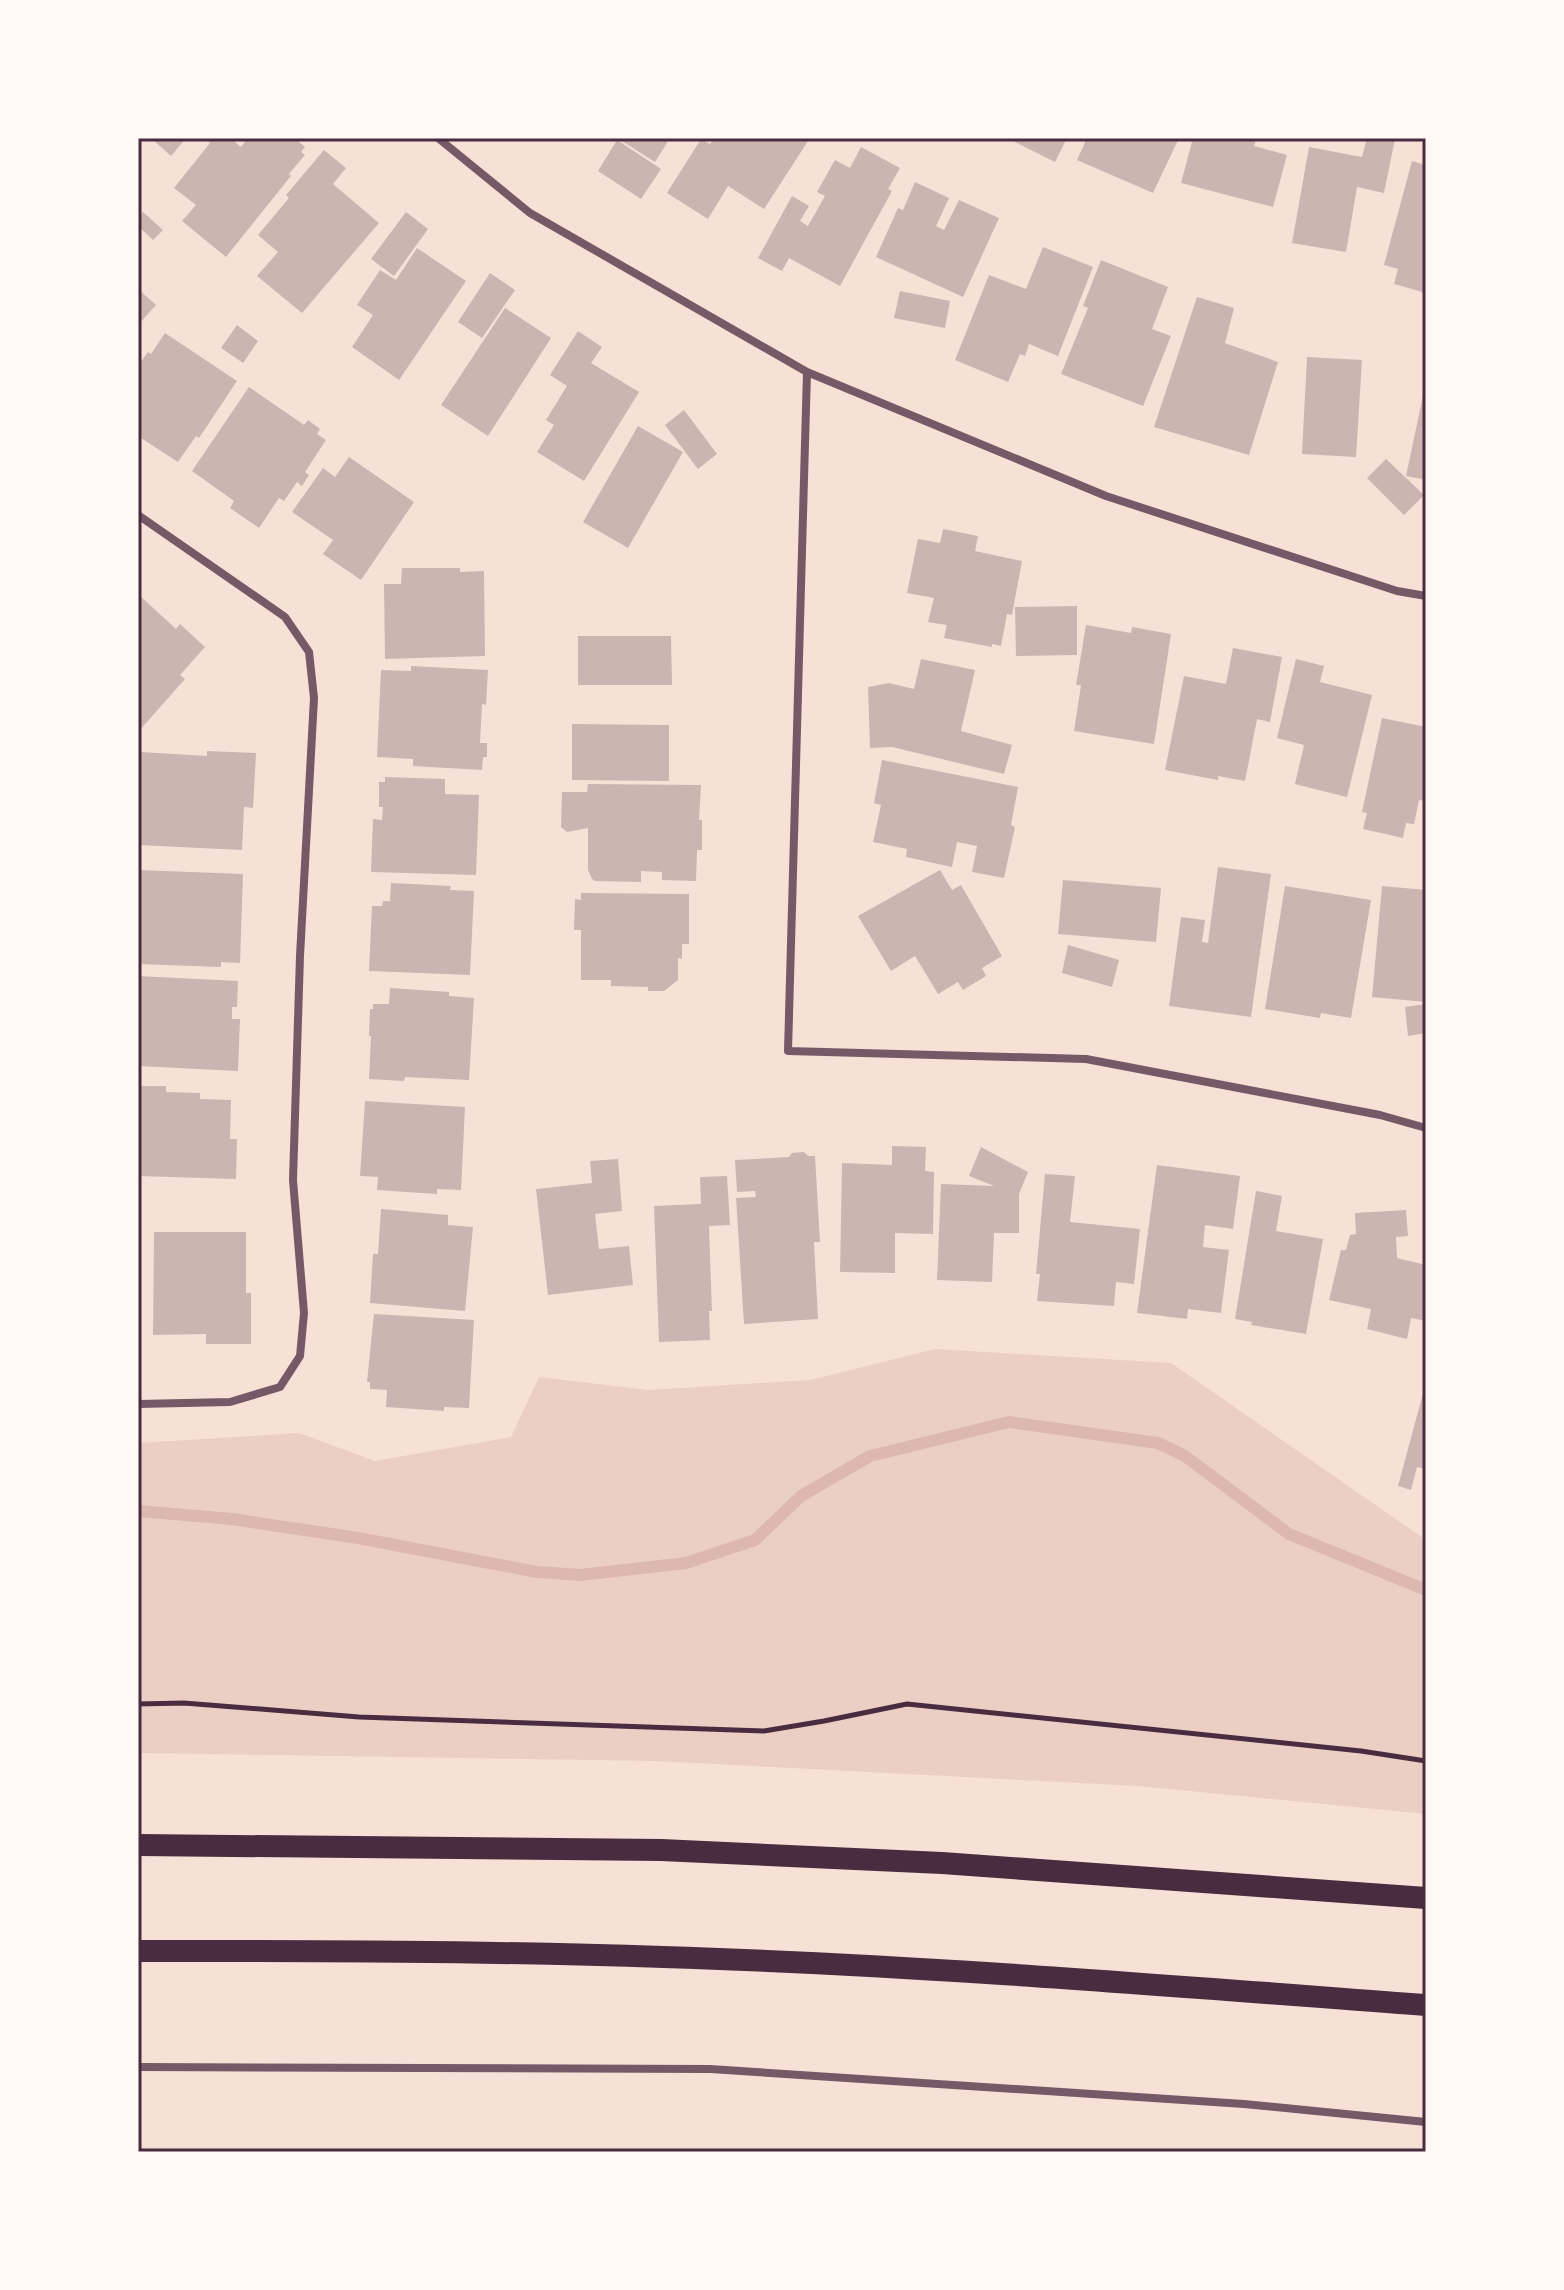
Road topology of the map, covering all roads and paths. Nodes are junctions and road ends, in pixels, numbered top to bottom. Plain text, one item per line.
1 (438, 138) edge
2 (807, 372) junction
3 (138, 515) edge
4 (1426, 596) edge
5 (1426, 1128) edge
6 (138, 1404) edge
7 (138, 1704) edge
8 (1426, 1761) edge
9 (138, 1845) edge
10 (1426, 1898) edge
11 (138, 1951) edge
12 (1426, 2005) edge
13 (138, 2067) edge
14 (1426, 2122) edge

1 - 2 street
2 - 4 street
2 - 5 street
3 - 6 street
7 - 8 path
9 - 10 highway
11 - 12 highway
13 - 14 street

